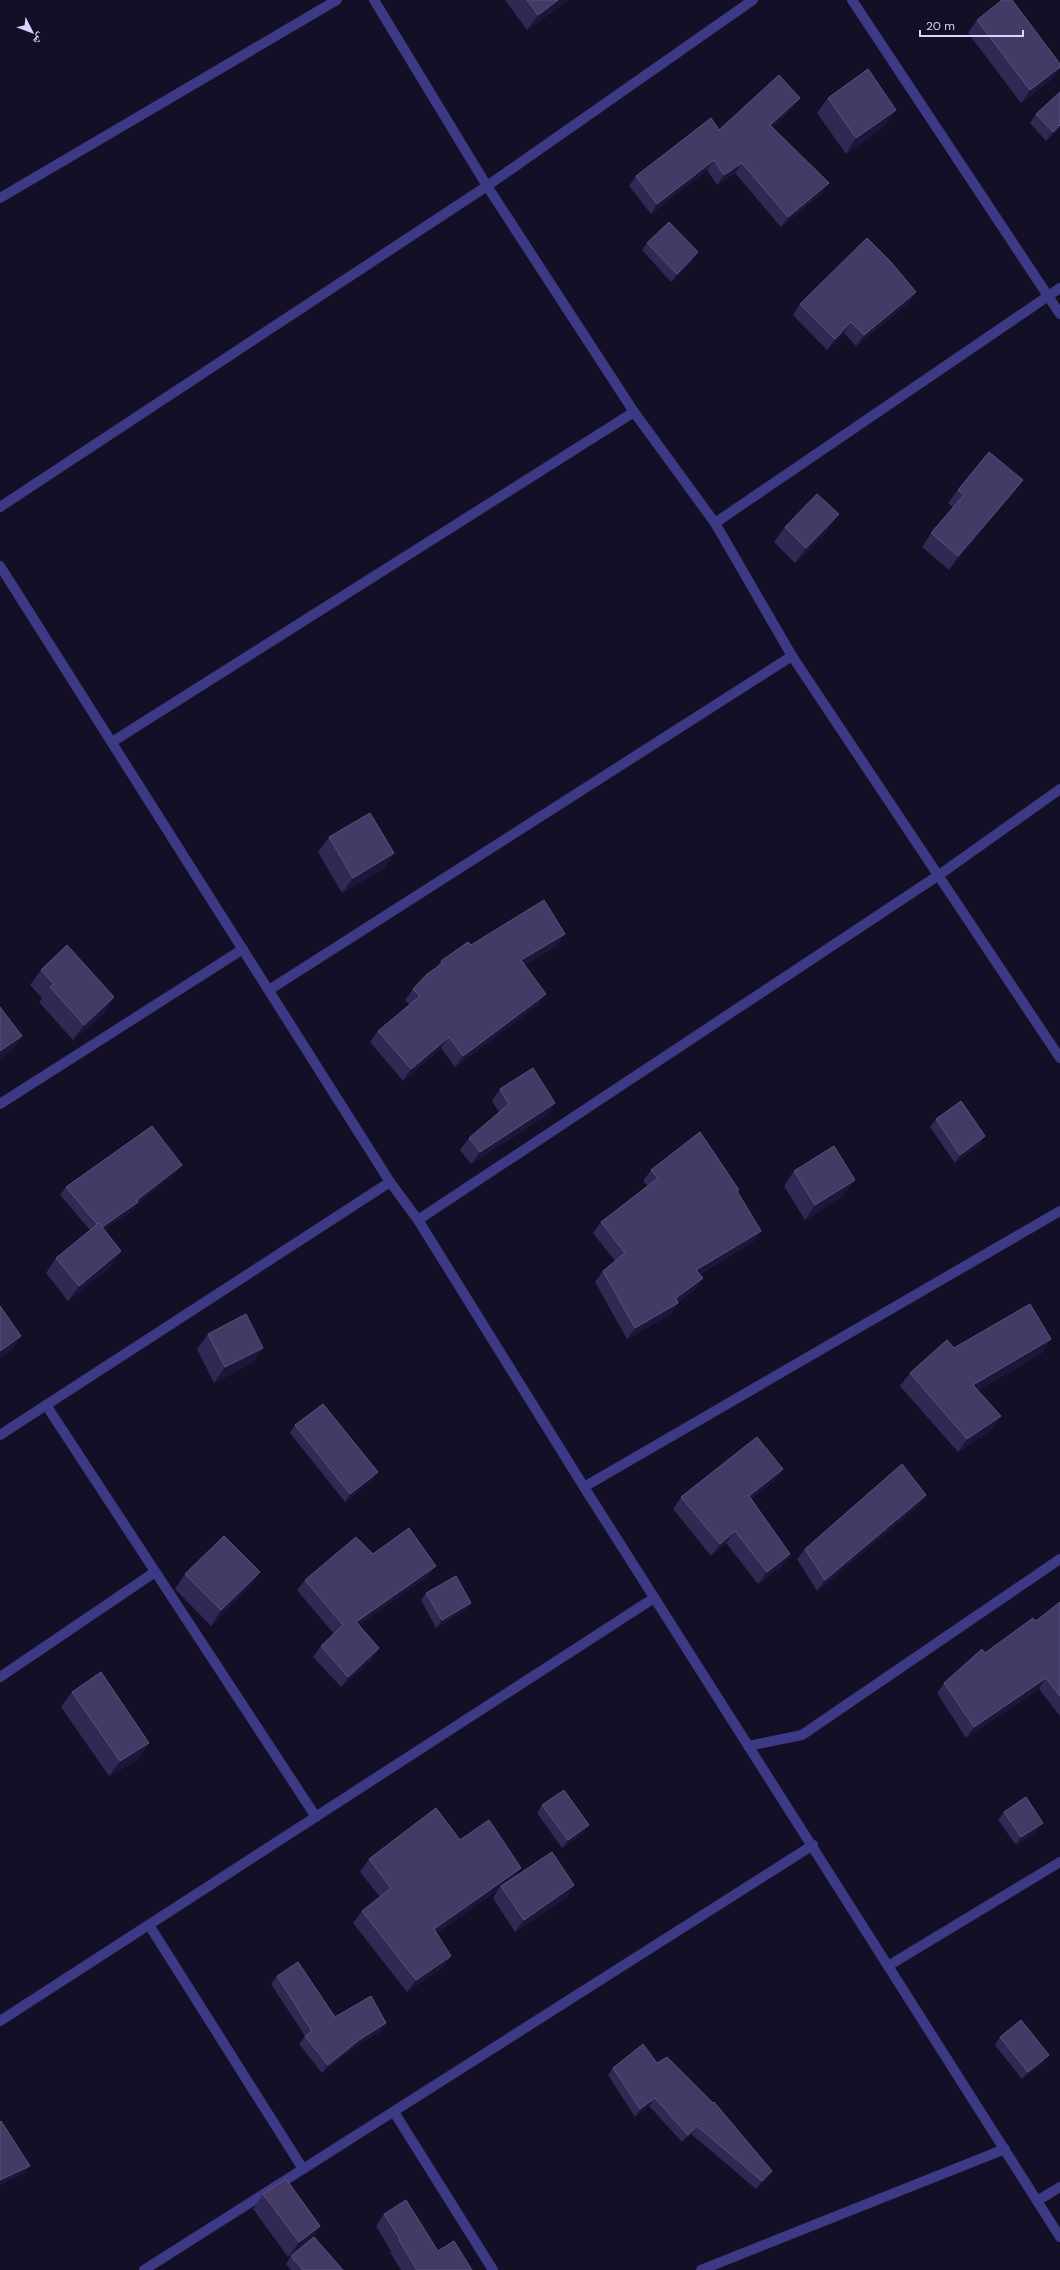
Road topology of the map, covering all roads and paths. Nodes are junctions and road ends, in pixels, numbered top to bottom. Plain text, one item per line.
1 (337, 0) edge
2 (374, 0) edge
3 (753, 0) edge
4 (852, 0) edge
5 (487, 186) junction
6 (0, 198) edge
7 (1060, 288) edge
8 (1048, 296) junction
9 (1060, 314) edge
10 (634, 412) junction
11 (0, 507) edge
12 (715, 524) junction
13 (0, 566) edge
14 (792, 656) junction
15 (112, 742) junction
16 (1060, 789) edge
17 (938, 875) junction
18 (243, 949) junction
19 (269, 990) junction
20 (1060, 1058) edge
21 (0, 1104) edge
22 (390, 1182) junction
23 (1060, 1211) edge
24 (418, 1220) junction
25 (46, 1405) junction
26 (0, 1435) edge
27 (584, 1487) junction
28 (1060, 1559) edge
29 (155, 1572) junction
30 (654, 1598) junction
31 (0, 1677) edge
32 (748, 1746) junction
33 (316, 1817) junction
34 (813, 1845) junction
35 (1060, 1862) edge
36 (149, 1925) junction
37 (888, 1966) junction
38 (0, 2022) edge
39 (394, 2112) junction
40 (1006, 2149) junction
41 (303, 2169) junction
42 (1060, 2187) edge
43 (1037, 2201) junction
44 (1060, 2237) edge
45 (144, 2270) edge
46 (493, 2270) edge
47 (701, 2270) edge

1 - 6 street
2 - 5 street
3 - 5 street
4 - 8 street
5 - 10 street
5 - 11 street
7 - 8 street
8 - 9 street
8 - 12 street
10 - 12 street
10 - 15 street
12 - 14 street
13 - 15 street
14 - 17 street
14 - 19 street
15 - 18 street
16 - 17 street
17 - 20 street
17 - 24 street
18 - 19 street
18 - 21 street
19 - 22 street
22 - 24 street
22 - 25 street
23 - 27 street
24 - 27 street
25 - 26 street
25 - 29 street
27 - 30 street
28 - 32 street
29 - 31 street
29 - 33 street
30 - 32 street
30 - 33 street
32 - 34 street
33 - 36 street
34 - 37 street
34 - 39 street
35 - 37 street
36 - 38 street
36 - 41 street
37 - 40 street
39 - 41 street
39 - 46 street
40 - 43 street
40 - 47 street
41 - 45 street
42 - 43 street
43 - 44 street

